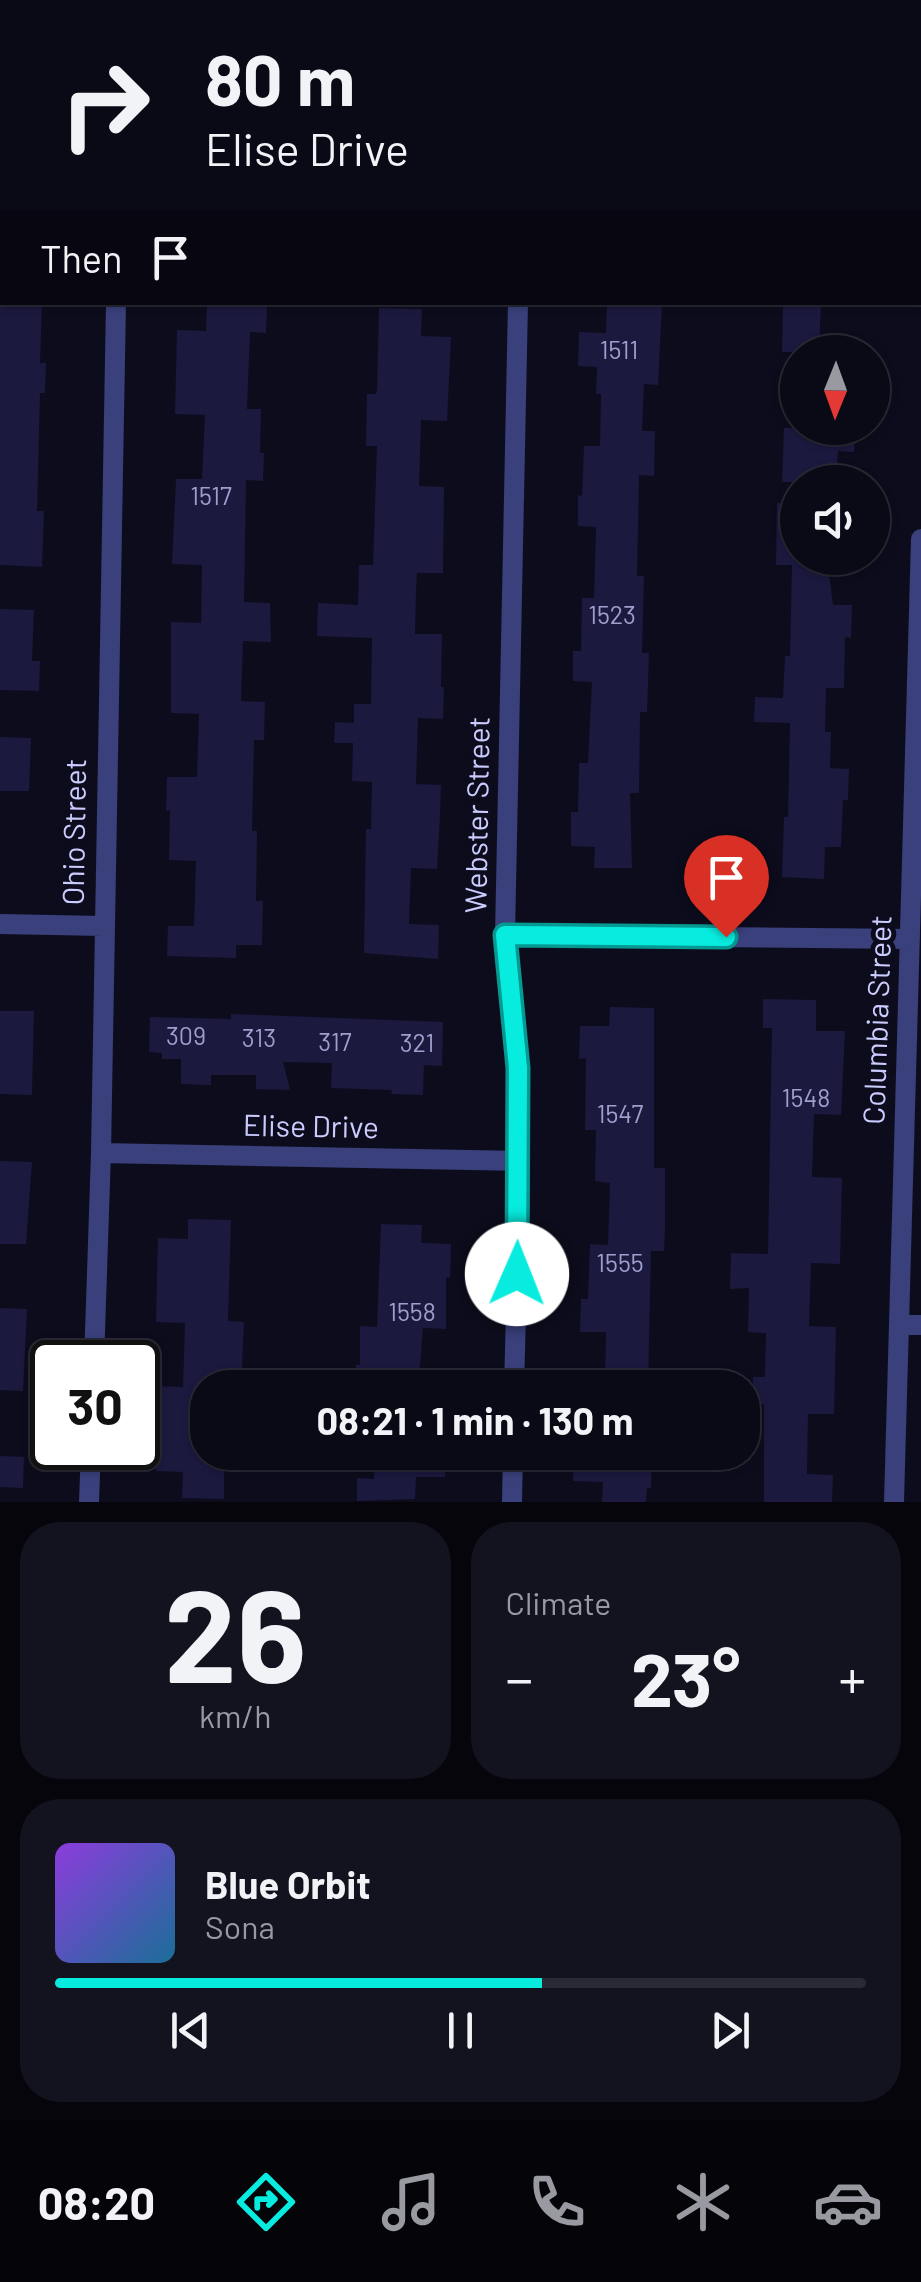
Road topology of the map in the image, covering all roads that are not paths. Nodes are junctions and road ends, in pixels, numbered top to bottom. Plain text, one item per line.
1 (116, 305) edge
2 (518, 305) edge
3 (921, 539) edge
4 (0, 924) edge
5 (104, 926) junction
6 (505, 935) junction
7 (910, 939) junction
8 (101, 1153) junction
9 (520, 1161) junction
10 (910, 1325) edge
11 (95, 1340) edge
12 (514, 1370) edge
13 (89, 1470) edge
14 (513, 1470) edge
15 (88, 1502) edge
16 (512, 1502) edge
17 (894, 1502) edge

1 - 5 street, Ohio Street
2 - 6 street, Webster Street
3 - 7 street, Columbia Street
4 - 5 street
5 - 8 street, Ohio Street
6 - 7 street
6 - 9 street, Webster Street
7 - 10 street, Columbia Street
8 - 9 street, Elise Drive
8 - 11 street, Ohio Street
9 - 12 street, Webster Street
10 - 17 street, Columbia Street
13 - 15 street
14 - 16 street

